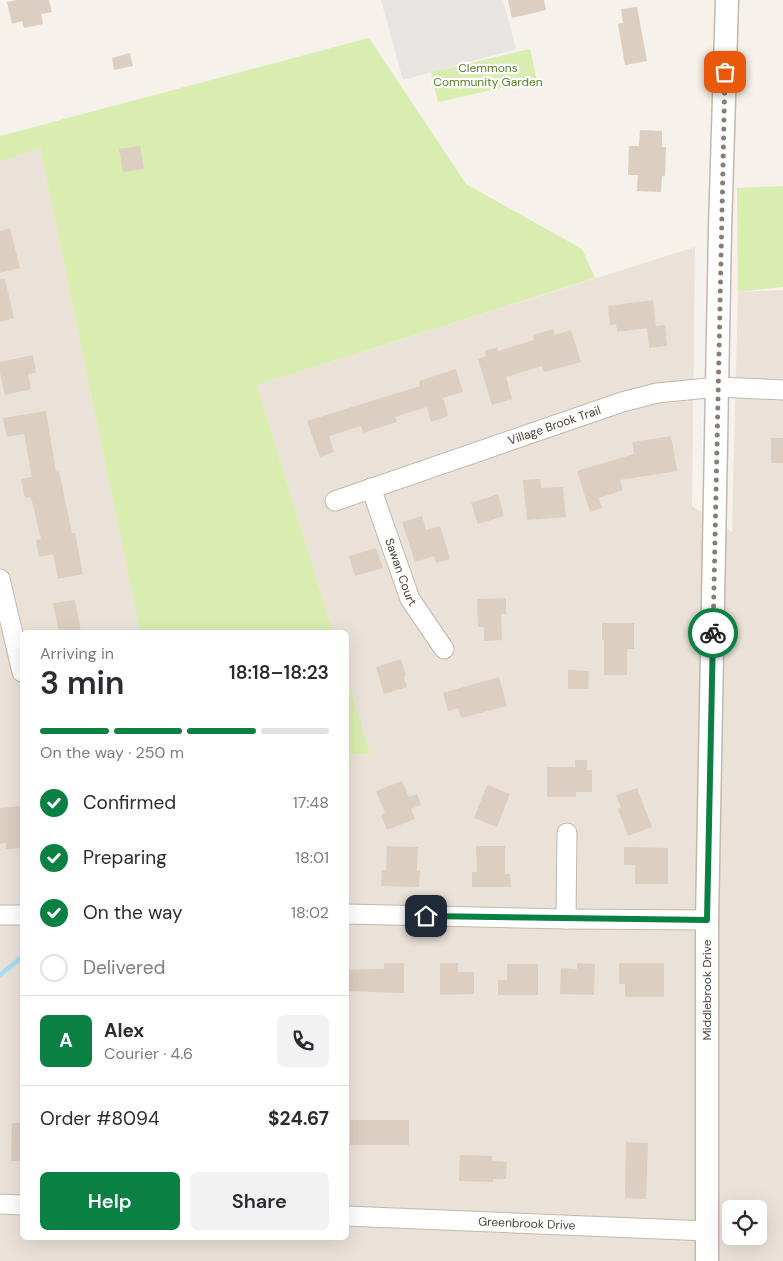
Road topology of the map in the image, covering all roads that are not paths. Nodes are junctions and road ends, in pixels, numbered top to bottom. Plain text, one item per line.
1 (727, 0) edge
2 (718, 387) junction
3 (783, 390) edge
4 (371, 488) junction
5 (335, 501) dead end
6 (1, 591) edge
7 (444, 649) dead end
8 (20, 664) edge
9 (568, 832) dead end
10 (349, 914) edge
11 (0, 915) edge
12 (20, 915) edge
13 (566, 919) junction
14 (707, 920) junction
15 (0, 1204) edge
16 (20, 1205) edge
17 (349, 1216) edge
18 (707, 1231) junction
19 (707, 1261) edge

1 - 2 street, Middlebrook Drive
2 - 3 street, Village Brook Trail
2 - 4 street, Village Brook Trail
2 - 14 street, Middlebrook Drive
4 - 5 street, Village Brook Trail
4 - 7 street, Sawan Court
6 - 8 street
9 - 13 street
10 - 13 street
11 - 12 street
13 - 14 street
14 - 18 street, Middlebrook Drive
15 - 16 street
17 - 18 street, Greenbrook Drive
18 - 19 street, Middlebrook Drive

